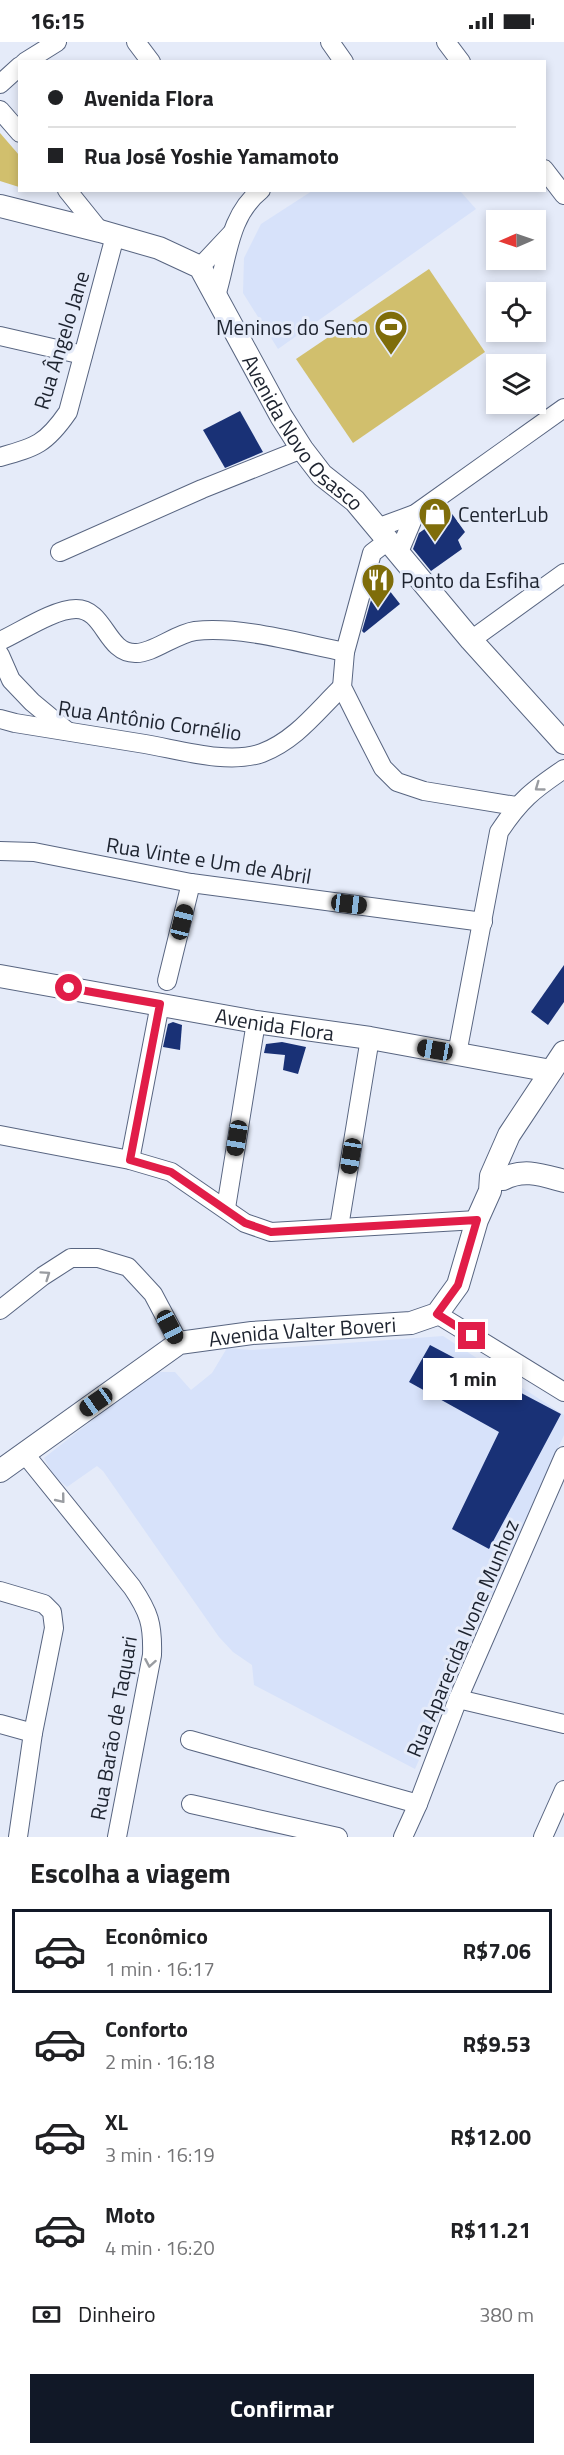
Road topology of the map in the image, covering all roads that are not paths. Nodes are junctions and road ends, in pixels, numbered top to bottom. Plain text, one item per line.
1 (57, 42) edge
2 (136, 42) edge
3 (330, 42) edge
4 (446, 42) edge
5 (28, 60) edge
6 (150, 60) edge
7 (343, 60) edge
8 (460, 60) edge
9 (18, 68) edge
10 (0, 84) edge
11 (0, 110) edge
12 (18, 131) edge
13 (546, 172) edge
14 (69, 192) edge
15 (258, 192) edge
16 (564, 195) edge
17 (0, 206) edge
18 (107, 233) junction
19 (231, 234) junction
20 (200, 267) junction
21 (216, 296) junction
22 (0, 336) edge
23 (83, 356) junction
24 (564, 408) edge
25 (302, 449) junction
26 (0, 458) edge
27 (415, 514) junction
28 (388, 540) junction
29 (60, 552) dead end
30 (564, 573) edge
31 (471, 640) junction
32 (0, 641) edge
33 (345, 652) junction
34 (0, 655) edge
35 (342, 687) junction
36 (0, 719) edge
37 (560, 730) edge
38 (67, 731) junction
39 (564, 769) edge
40 (516, 806) junction
41 (0, 851) edge
42 (191, 883) junction
43 (483, 922) junction
44 (0, 976) edge
45 (167, 981) dead end
46 (160, 1004) junction
47 (256, 1022) junction
48 (370, 1038) junction
49 (564, 1053) edge
50 (457, 1054) junction
51 (558, 1072) edge
52 (0, 1135) edge
53 (511, 1144) junction
54 (130, 1160) junction
55 (533, 1172) junction
56 (564, 1180) edge
57 (496, 1185) junction
58 (226, 1208) junction
59 (477, 1220) junction
60 (339, 1227) junction
61 (0, 1310) edge
62 (437, 1314) junction
63 (179, 1343) junction
64 (564, 1392) edge
65 (24, 1453) junction
66 (564, 1456) edge
67 (0, 1470) edge
68 (0, 1591) edge
69 (458, 1699) junction
70 (0, 1724) edge
71 (564, 1724) edge
72 (33, 1733) junction
73 (190, 1740) dead end
74 (564, 1790) edge
75 (190, 1804) dead end
76 (418, 1804) junction
77 (18, 1837) edge
78 (117, 1837) edge
79 (338, 1837) edge
80 (403, 1837) edge
81 (543, 1837) edge

1 - 5 street
2 - 6 street
3 - 7 street
4 - 8 street
9 - 10 street
11 - 12 street
13 - 16 street
14 - 18 street
15 - 19 street
17 - 18 main road
18 - 20 main road
18 - 23 street, Rua Ângelo Jane
19 - 20 street
19 - 21 street
20 - 21 main road, Avenida Novo Osasco
21 - 25 main road, Avenida Novo Osasco
22 - 23 street
23 - 26 street, Rua Ângelo Jane
24 - 27 street
25 - 28 main road, Avenida Novo Osasco
25 - 29 street
27 - 28 street
27 - 28 street
28 - 31 main road, Avenida Novo Osasco
28 - 33 street
30 - 31 street
31 - 37 main road, Avenida Novo Osasco
32 - 33 street
33 - 35 street
34 - 38 street
35 - 38 street, Rua Antônio Cornélio
35 - 40 street
36 - 38 street, Rua Antônio Cornélio
39 -> 40 street
40 - 43 street
41 - 42 street, Rua Vinte e Um de Abril
42 - 43 street, Rua Vinte e Um de Abril
42 - 45 street
43 - 50 street
44 - 46 main road, Avenida Flora
46 - 47 main road, Avenida Flora
46 - 54 street
47 - 48 main road, Avenida Flora
47 - 58 street
48 - 50 main road, Avenida Flora
48 - 60 street
49 - 51 main road
50 - 51 main road, Avenida Flora
51 - 53 main road
52 - 54 street
53 - 55 main road
53 - 57 main road
54 - 58 street
55 - 56 main road
55 - 57 main road
57 - 59 main road
58 - 60 street
59 - 60 street
59 - 62 main road
61 -> 63 street
62 - 63 main road, Avenida Valter Boveri
62 - 64 street
63 - 65 main road, Avenida Valter Boveri
65 - 67 main road, Avenida Valter Boveri
65 -> 78 street, Rua Barão de Taquari
66 - 69 street, Rua Aparecida Ivone Munhoz
68 - 72 street
69 - 71 street
69 - 76 street, Rua Aparecida Ivone Munhoz
70 - 72 street
72 - 77 street
73 - 76 street
74 - 81 street
75 - 79 street
76 - 80 street, Rua Aparecida Ivone Munhoz

